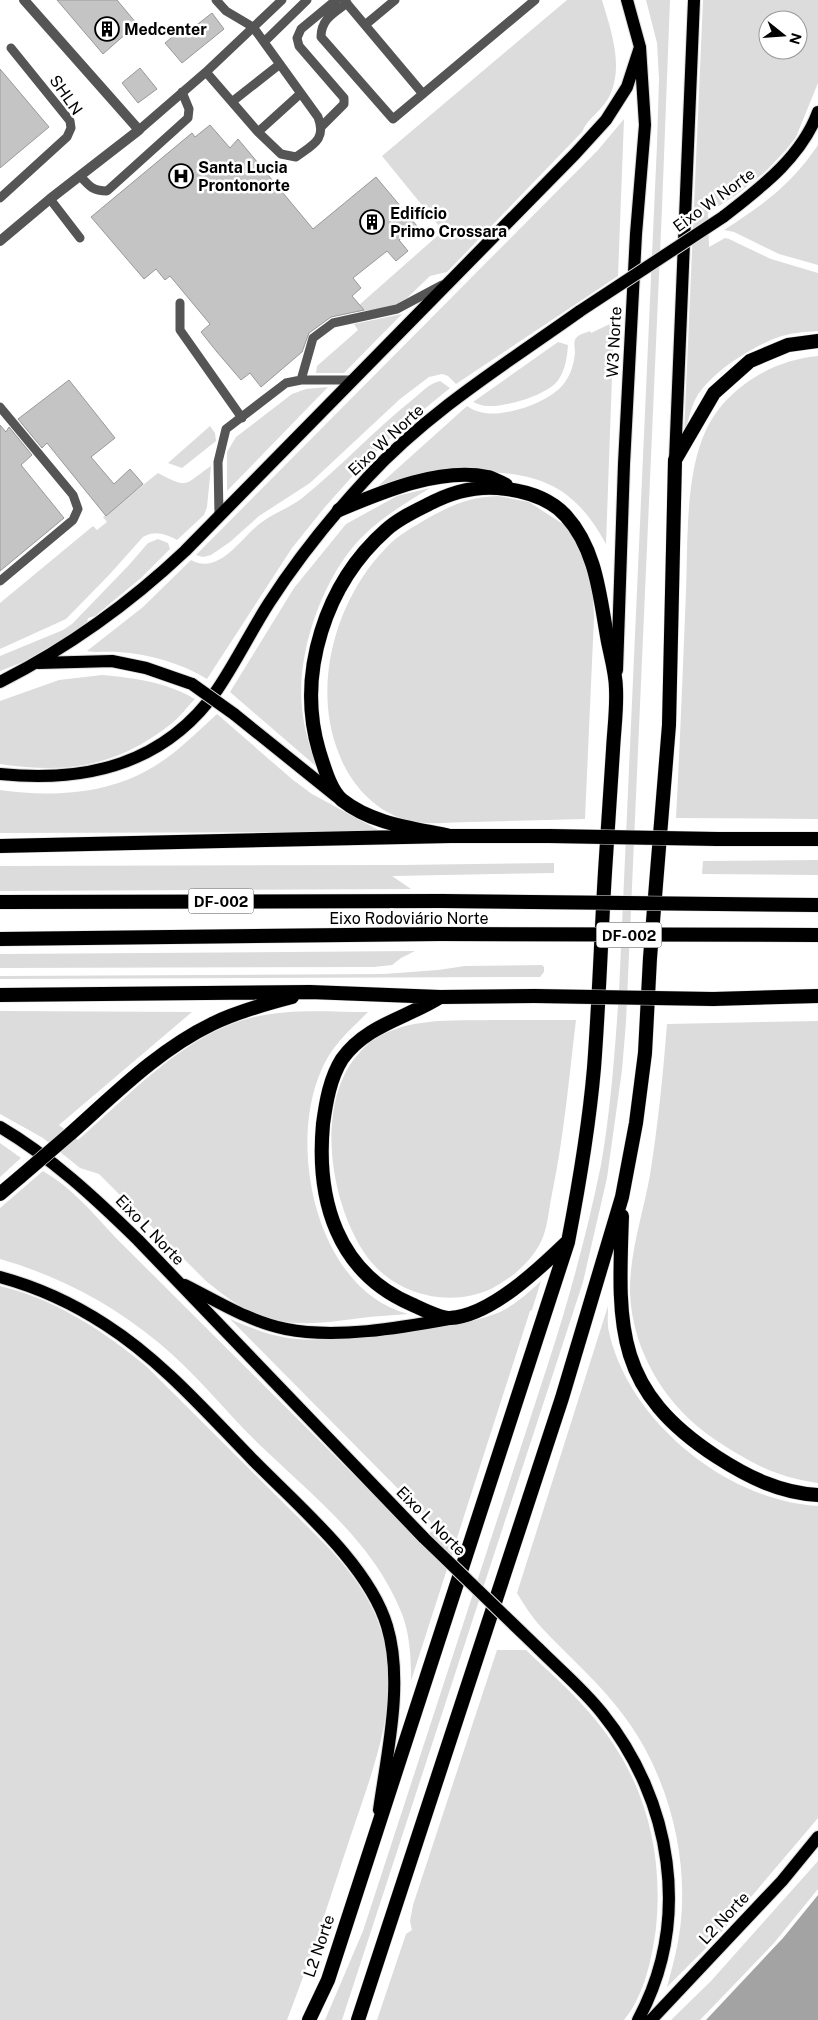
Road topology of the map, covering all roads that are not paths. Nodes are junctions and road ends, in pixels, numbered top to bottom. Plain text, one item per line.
1 (24, 0) edge
2 (216, 0) edge
3 (282, 0) edge
4 (307, 0) edge
5 (336, 0) edge
6 (395, 0) edge
7 (535, 0) edge
8 (627, 0) edge
9 (694, 0) edge
10 (346, 2) edge
11 (365, 25) junction
12 (253, 27) junction
13 (264, 42) junction
14 (640, 47) junction
15 (12, 48) dead end
16 (280, 64) junction
17 (206, 72) junction
18 (182, 92) junction
19 (300, 94) junction
20 (423, 94) junction
21 (233, 101) junction
22 (818, 112) edge
23 (322, 126) junction
24 (139, 130) junction
25 (258, 132) junction
26 (80, 177) junction
27 (0, 198) edge
28 (50, 199) junction
29 (80, 238) dead end
30 (0, 241) edge
31 (451, 280) junction
32 (180, 303) dead end
33 (818, 341) edge
34 (301, 380) junction
35 (353, 380) junction
36 (0, 407) edge
37 (242, 418) junction
38 (676, 460) junction
39 (518, 490) junction
40 (339, 510) junction
41 (219, 515) junction
42 (0, 581) edge
43 (37, 663) junction
44 (0, 682) edge
45 (616, 687) junction
46 (0, 774) edge
47 (338, 797) junction
48 (450, 836) junction
49 (818, 839) edge
50 (0, 846) edge
51 (0, 902) edge
52 (818, 905) edge
53 (818, 935) edge
54 (0, 939) edge
55 (310, 992) junction
56 (0, 995) edge
57 (818, 996) edge
58 (440, 997) junction
59 (0, 1127) edge
60 (0, 1194) edge
61 (622, 1198) junction
62 (568, 1242) junction
63 (0, 1278) edge
64 (175, 1280) junction
65 (449, 1319) junction
66 (818, 1495) edge
67 (377, 1825) junction
68 (818, 1837) edge
69 (309, 2020) edge
70 (358, 2020) edge
71 (638, 2020) edge
72 (652, 2020) edge

1 - 24 street, SHLN
2 - 12 lane
3 - 12 lane
4 - 13 lane
5 - 23 lane
6 - 11 lane
7 - 20 lane
8 - 14 main road, W3 Norte
9 - 38 main road
10 - 11 lane
10 - 20 lane
11 - 20 lane
12 - 13 lane
12 - 17 lane
13 - 16 lane
14 - 31 main road
14 - 45 main road, W3 Norte
15 - 27 lane, SHLN
16 - 19 lane
16 - 21 lane
17 - 18 lane
17 - 21 lane
18 - 24 lane
18 - 26 lane
19 - 23 lane
19 - 25 lane
21 - 25 lane
22 - 40 main road, Eixo W Norte, bridge
23 - 25 lane
24 - 26 street
26 - 28 street
28 - 29 lane
28 - 30 street
31 - 34 lane
31 - 35 main road
32 - 37 lane
33 - 38 highway
34 - 35 lane
34 - 37 lane
35 - 41 main road
36 - 42 lane
37 - 41 lane
38 - 61 highway
39 - 40 highway
39 - 45 highway, L2 Norte
39 - 47 highway
40 - 46 main road, Eixo W Norte
41 - 43 main road
43 - 44 main road
43 - 47 main road, bridge
45 - 62 highway, L2 Norte
47 - 48 highway
48 - 49 highway, bridge
48 - 50 highway
51 - 52 highway, Eixo Rodoviário Norte / DF-002, bridge
53 - 54 highway, Eixo Rodoviário Norte / DF-002, bridge
55 - 56 highway
55 - 58 highway
55 - 60 highway, bridge
57 - 58 highway, bridge
58 - 65 highway
59 - 64 main road, Eixo L Norte
61 - 66 highway
61 - 70 highway
62 - 65 highway
62 - 67 highway, L2 Norte
63 - 67 main road
64 - 65 main road
64 - 71 main road, Eixo L Norte, bridge
67 - 69 highway, L2 Norte
68 - 72 main road, L2 Norte

